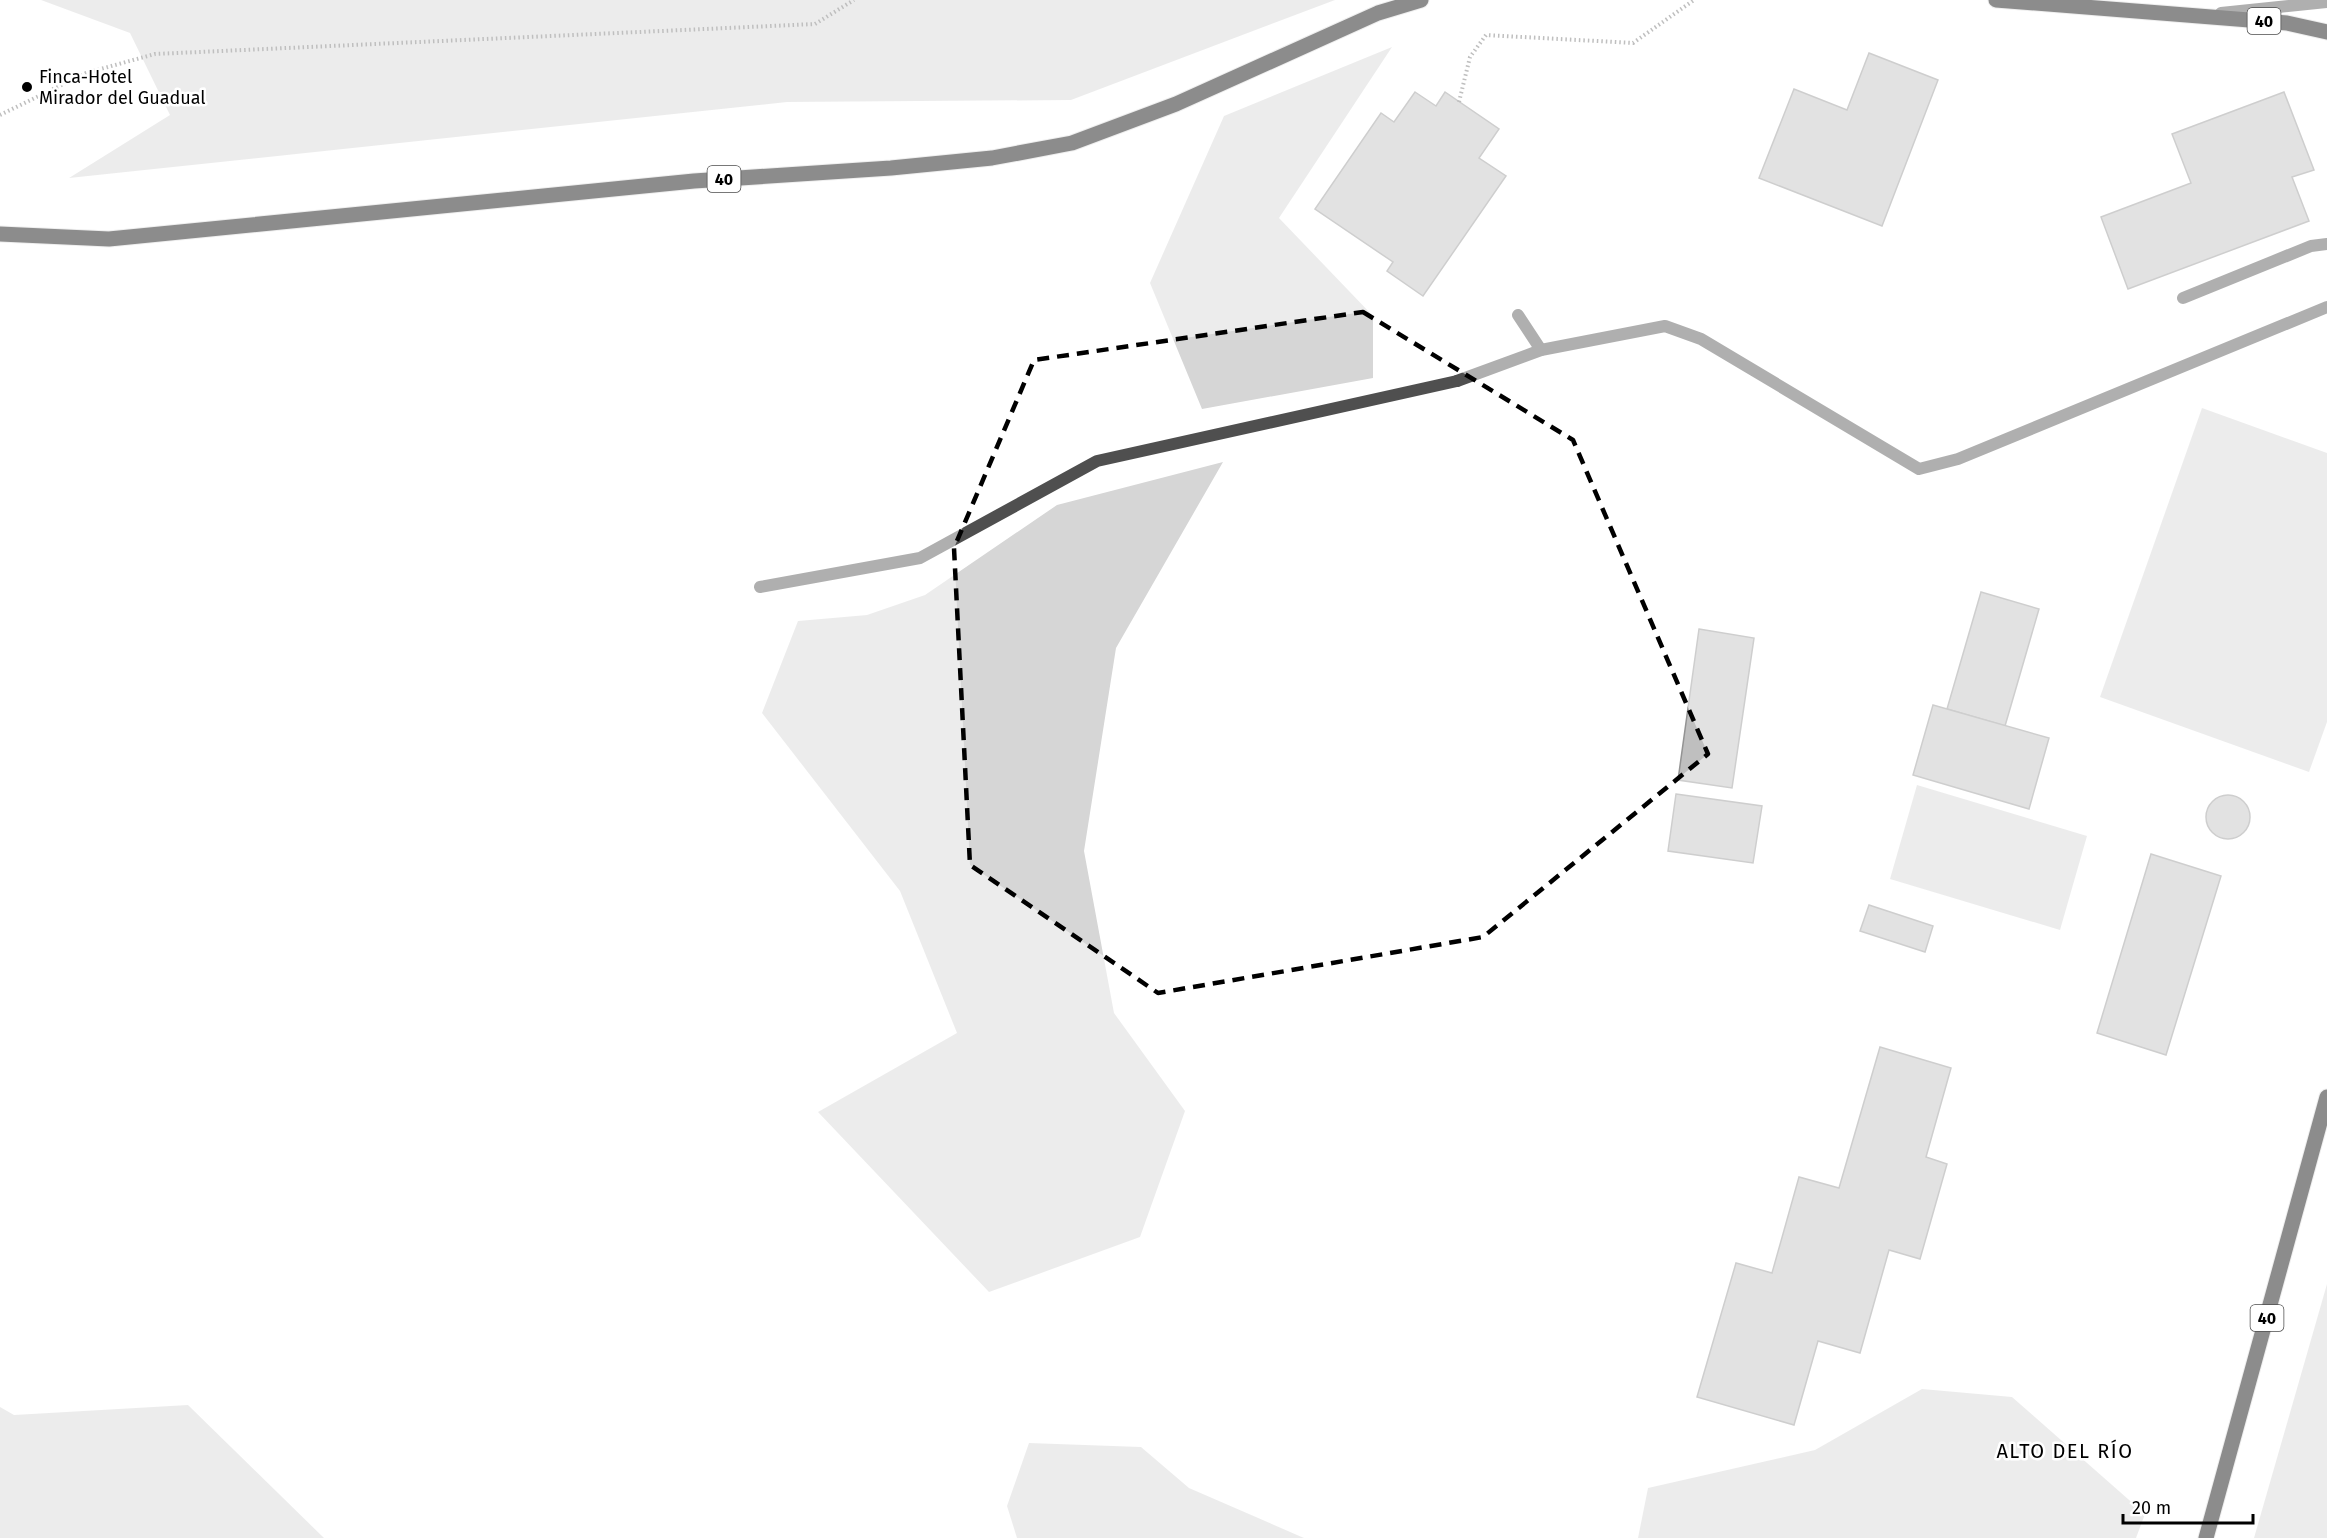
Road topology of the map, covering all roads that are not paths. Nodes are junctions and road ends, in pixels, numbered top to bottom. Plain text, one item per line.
1 (1421, 0) edge
2 (1996, 0) edge
3 (2327, 2) edge
4 (2201, 15) junction
5 (2327, 32) edge
6 (0, 234) edge
7 (2327, 244) edge
8 (2183, 298) dead end
9 (2327, 307) edge
10 (1518, 315) dead end
11 (1541, 350) junction
12 (760, 587) dead end
13 (2327, 1097) edge
14 (2206, 1538) edge

1 - 6 main road, 40
2 - 4 main road, 40
3 - 4 street
4 - 5 main road, 40
7 - 8 street
9 - 11 street
10 - 11 street
11 - 12 street
13 - 14 main road, 40

